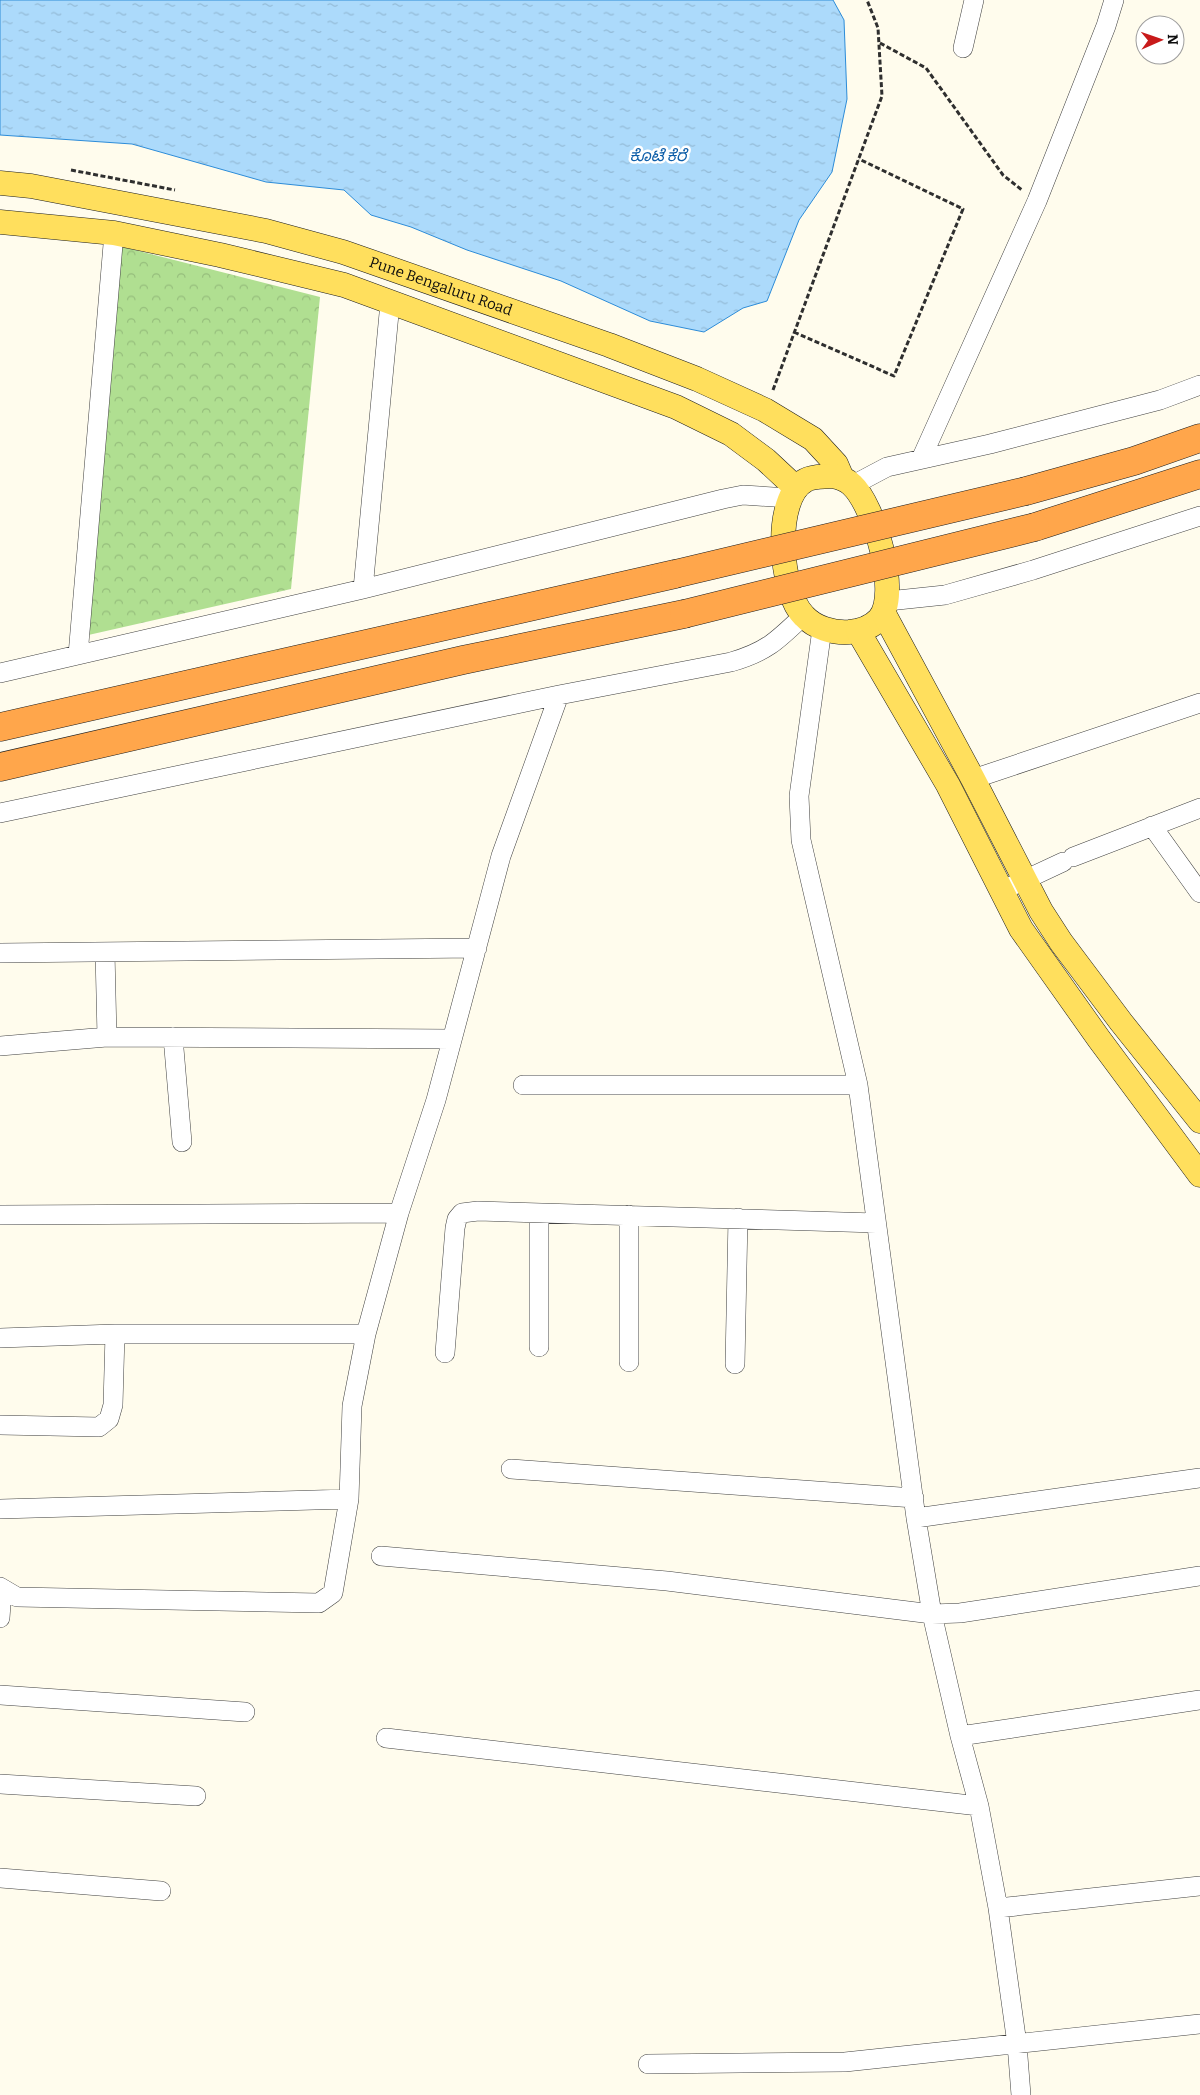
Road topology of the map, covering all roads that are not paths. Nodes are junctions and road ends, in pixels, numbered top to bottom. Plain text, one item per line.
1 (974, 0) edge
2 (1114, 0) edge
3 (963, 48) dead end
4 (0, 183) edge
5 (0, 222) edge
6 (114, 233) junction
7 (390, 303) junction
8 (1200, 386) edge
9 (1200, 438) edge
10 (922, 458) junction
11 (1200, 474) edge
12 (847, 482) junction
13 (793, 493) junction
14 (1200, 516) edge
15 (363, 589) junction
16 (886, 607) junction
17 (813, 622) junction
18 (858, 631) junction
19 (78, 655) junction
20 (0, 673) edge
21 (559, 694) junction
22 (1200, 703) edge
23 (0, 727) edge
24 (0, 766) edge
25 (973, 779) junction
26 (1200, 808) edge
27 (0, 812) edge
28 (1152, 826) junction
29 (1024, 879) junction
30 (1001, 891) junction
31 (1200, 893) edge
32 (476, 948) junction
33 (105, 952) junction
34 (0, 953) edge
35 (1121, 1022) junction
36 (107, 1037) junction
37 (173, 1037) junction
38 (452, 1039) junction
39 (1099, 1039) junction
40 (0, 1046) edge
41 (523, 1085) dead end
42 (858, 1085) junction
43 (1200, 1122) edge
44 (182, 1142) dead end
45 (1200, 1175) edge
46 (400, 1213) junction
47 (539, 1213) junction
48 (0, 1215) edge
49 (630, 1215) junction
50 (738, 1218) junction
51 (876, 1222) junction
52 (115, 1334) junction
53 (366, 1334) junction
54 (0, 1338) edge
55 (540, 1347) dead end
56 (445, 1353) dead end
57 (629, 1362) dead end
58 (735, 1364) dead end
59 (0, 1425) edge
60 (511, 1469) dead end
61 (1200, 1478) edge
62 (914, 1498) junction
63 (349, 1499) junction
64 (0, 1509) edge
65 (916, 1518) junction
66 (381, 1556) dead end
67 (1200, 1576) edge
68 (1, 1588) edge
69 (932, 1614) junction
70 (0, 1618) edge
71 (0, 1695) edge
72 (1200, 1700) edge
73 (245, 1712) dead end
74 (960, 1736) junction
75 (386, 1738) dead end
76 (0, 1784) edge
77 (196, 1796) dead end
78 (979, 1806) junction
79 (0, 1878) edge
80 (1200, 1886) edge
81 (161, 1891) dead end
82 (998, 1908) junction
83 (1200, 2024) edge
84 (1017, 2044) junction
85 (648, 2064) dead end
86 (1021, 2095) edge

1 - 3 street
2 - 10 street
4 - 12 main road, Pune Bengaluru Road
5 - 6 main road, Pune Bengaluru Road
6 - 7 main road, Pune Bengaluru Road
6 - 19 street
7 - 13 main road, Pune Bengaluru Road
7 - 15 street
8 - 10 street
9 - 23 highway, bridge
10 - 12 street
11 - 24 highway, bridge
12 - 13 main road
12 - 16 main road
13 - 15 street
13 - 17 main road
14 - 16 street
15 - 19 street
16 - 18 main road
16 - 25 main road
17 - 18 main road
17 - 21 street
17 - 42 street
18 - 30 main road
19 - 20 street
21 - 27 street
21 - 32 street
22 - 25 street
25 - 29 main road
26 - 28 street
28 - 29 street
28 - 31 street
29 - 30 street
29 - 35 main road
30 - 39 main road
32 - 33 street
32 - 38 street
33 - 34 street
33 - 36 street
35 - 39 main road
35 - 43 main road
36 - 37 street
36 - 40 street
37 - 38 street
37 - 44 street
38 - 46 street
39 - 45 main road
41 - 42 street
42 - 51 street
46 - 48 street
46 - 53 street
47 - 49 street
47 - 55 street
47 - 56 street
49 - 50 street
49 - 57 street
50 - 51 street
50 - 58 street
51 - 62 street
52 - 53 street
52 - 54 street
52 - 59 street
53 - 63 street
60 - 62 street
61 - 65 street
62 - 65 street
63 - 64 street
63 - 68 street
65 - 69 street
66 - 69 street
67 - 69 street
68 - 70 street
69 - 74 street
71 - 73 street
72 - 74 street
74 - 78 street
75 - 78 street
76 - 77 street
78 - 82 street
79 - 81 street
80 - 82 street
82 - 84 street
83 - 84 street
84 - 85 street
84 - 86 street

